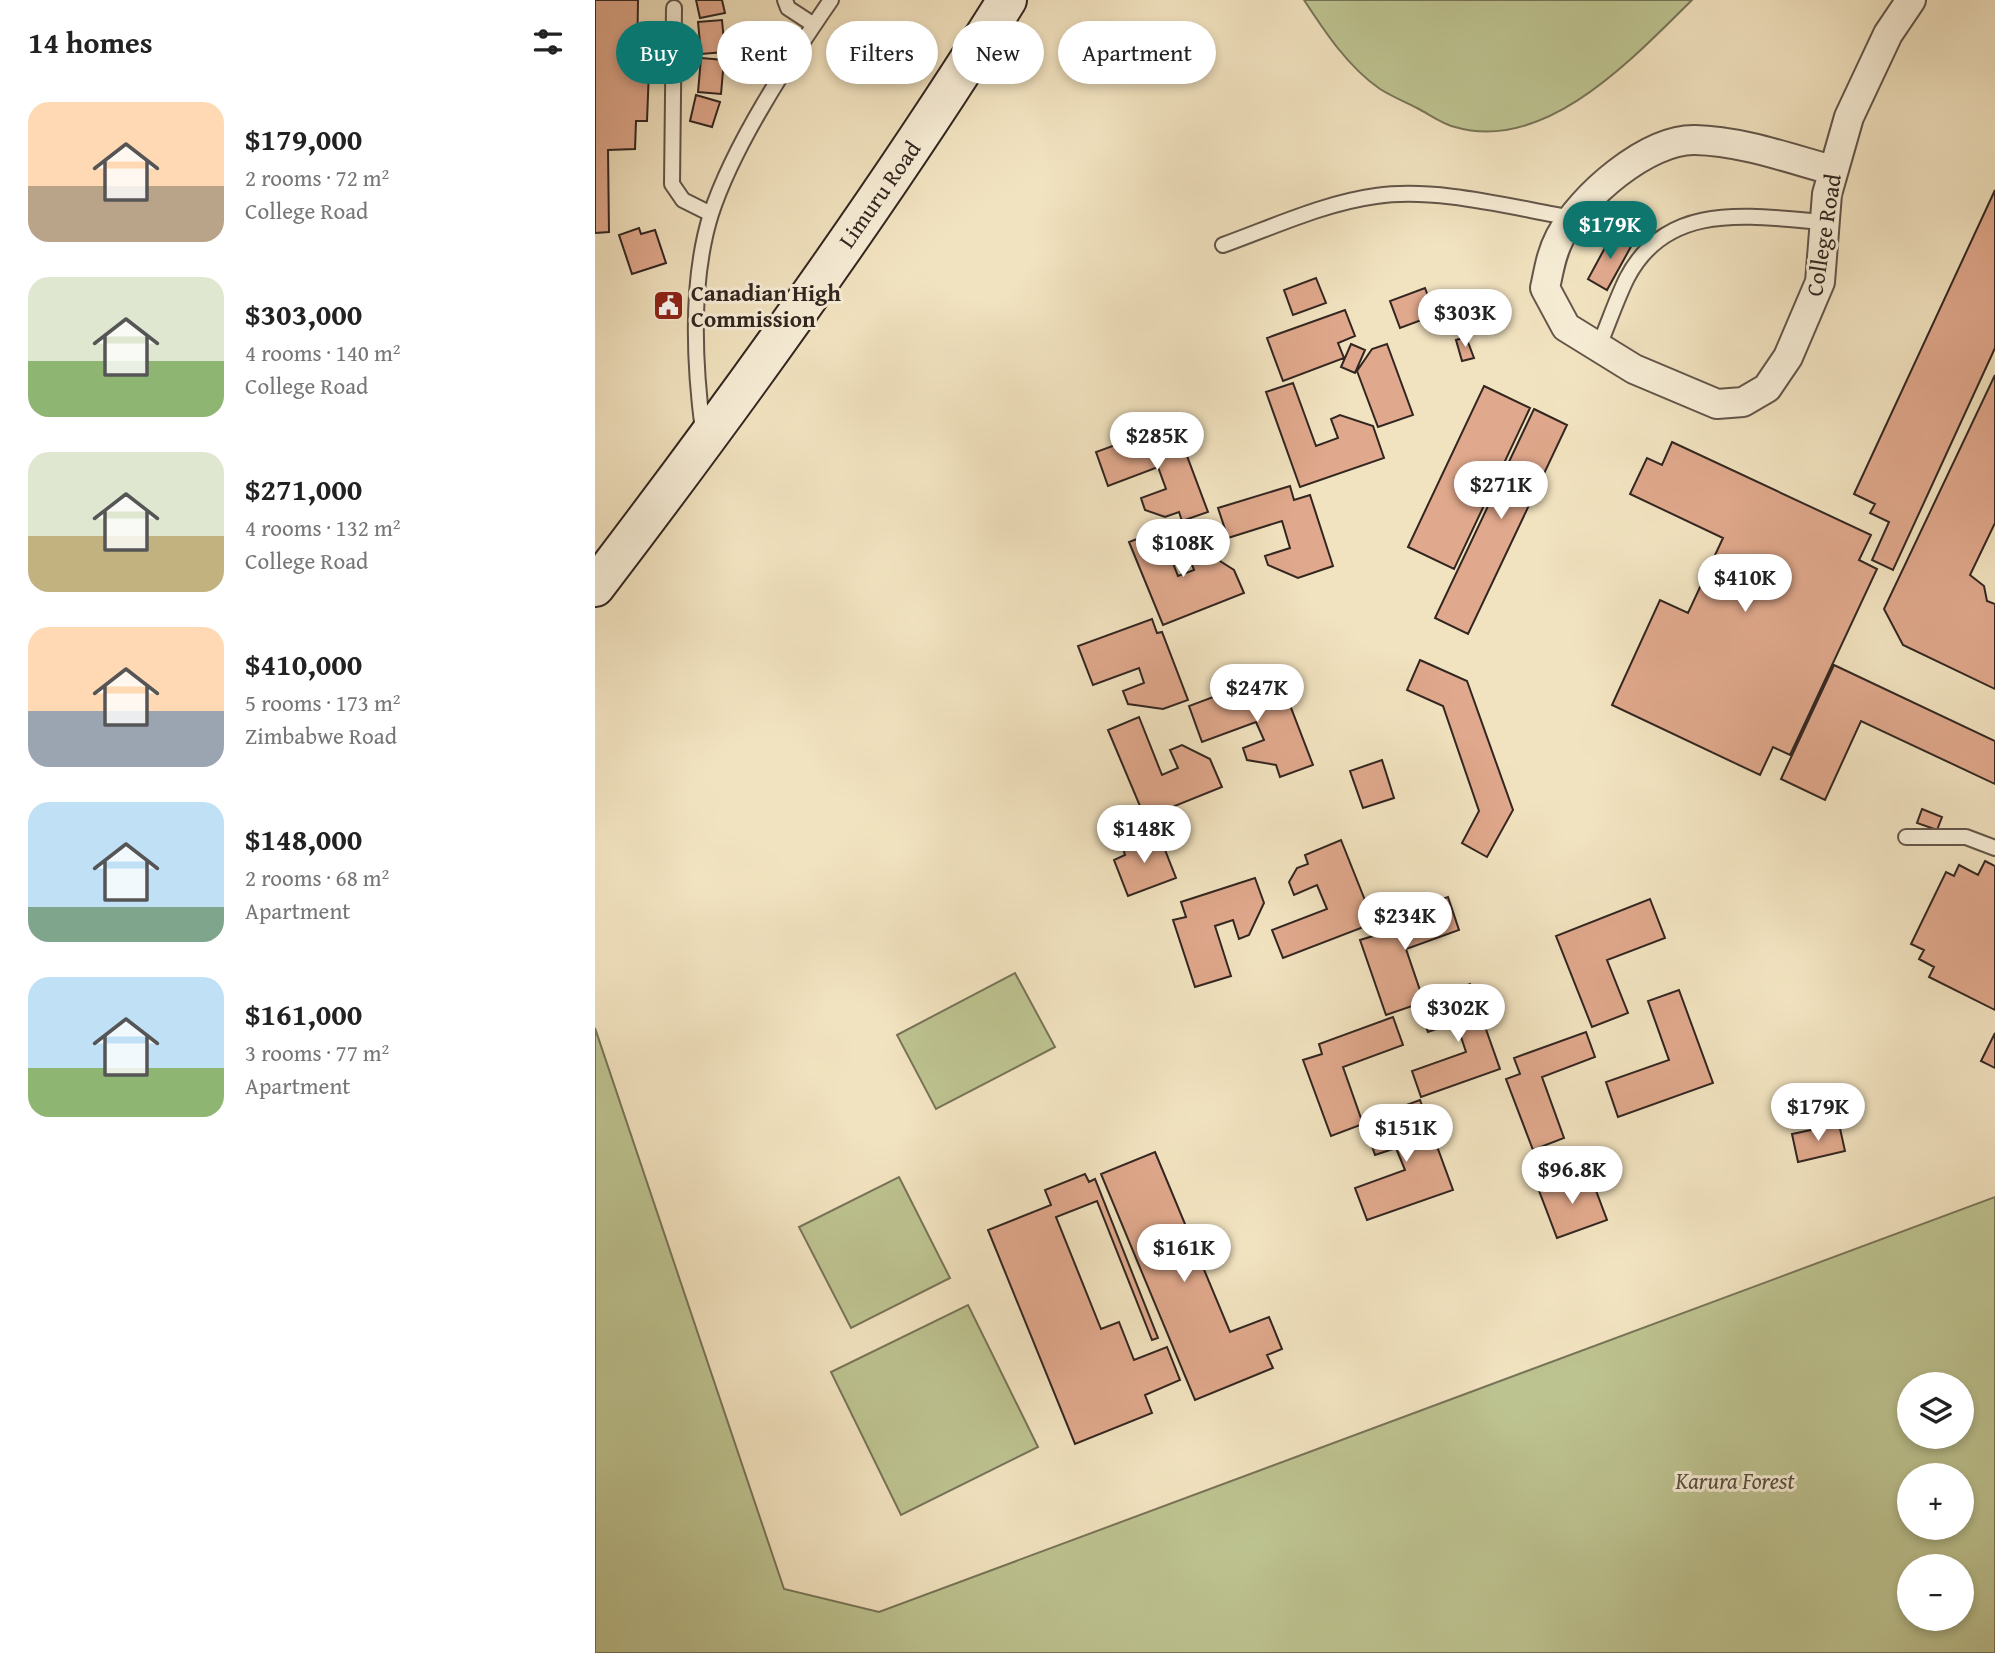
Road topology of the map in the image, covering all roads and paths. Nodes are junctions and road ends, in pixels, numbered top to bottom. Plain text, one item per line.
1 (785, 0) edge
2 (831, 0) edge
3 (1007, 0) edge
4 (1911, 0) edge
5 (674, 8) dead end
6 (814, 25) junction
7 (946, 98) junction
8 (1832, 170) junction
9 (711, 214) junction
10 (1574, 218) junction
11 (1825, 222) junction
12 (1223, 245) dead end
13 (1598, 348) junction
14 (705, 443) junction
15 (595, 587) edge
16 (595, 613) edge
17 (1906, 837) dead end
18 (1995, 848) edge

1 - 6 lane
2 - 6 lane
3 - 7 main road, Limuru Road
4 - 8 street, College Road
5 - 9 lane
6 - 9 lane
7 - 14 main road, Limuru Road
7 - 16 main road
8 - 10 street
8 - 11 street, College Road
9 - 14 lane
10 - 12 lane
10 - 13 street
11 - 13 lane
11 - 13 street, College Road
14 - 15 main road, Limuru Road
17 - 18 lane

